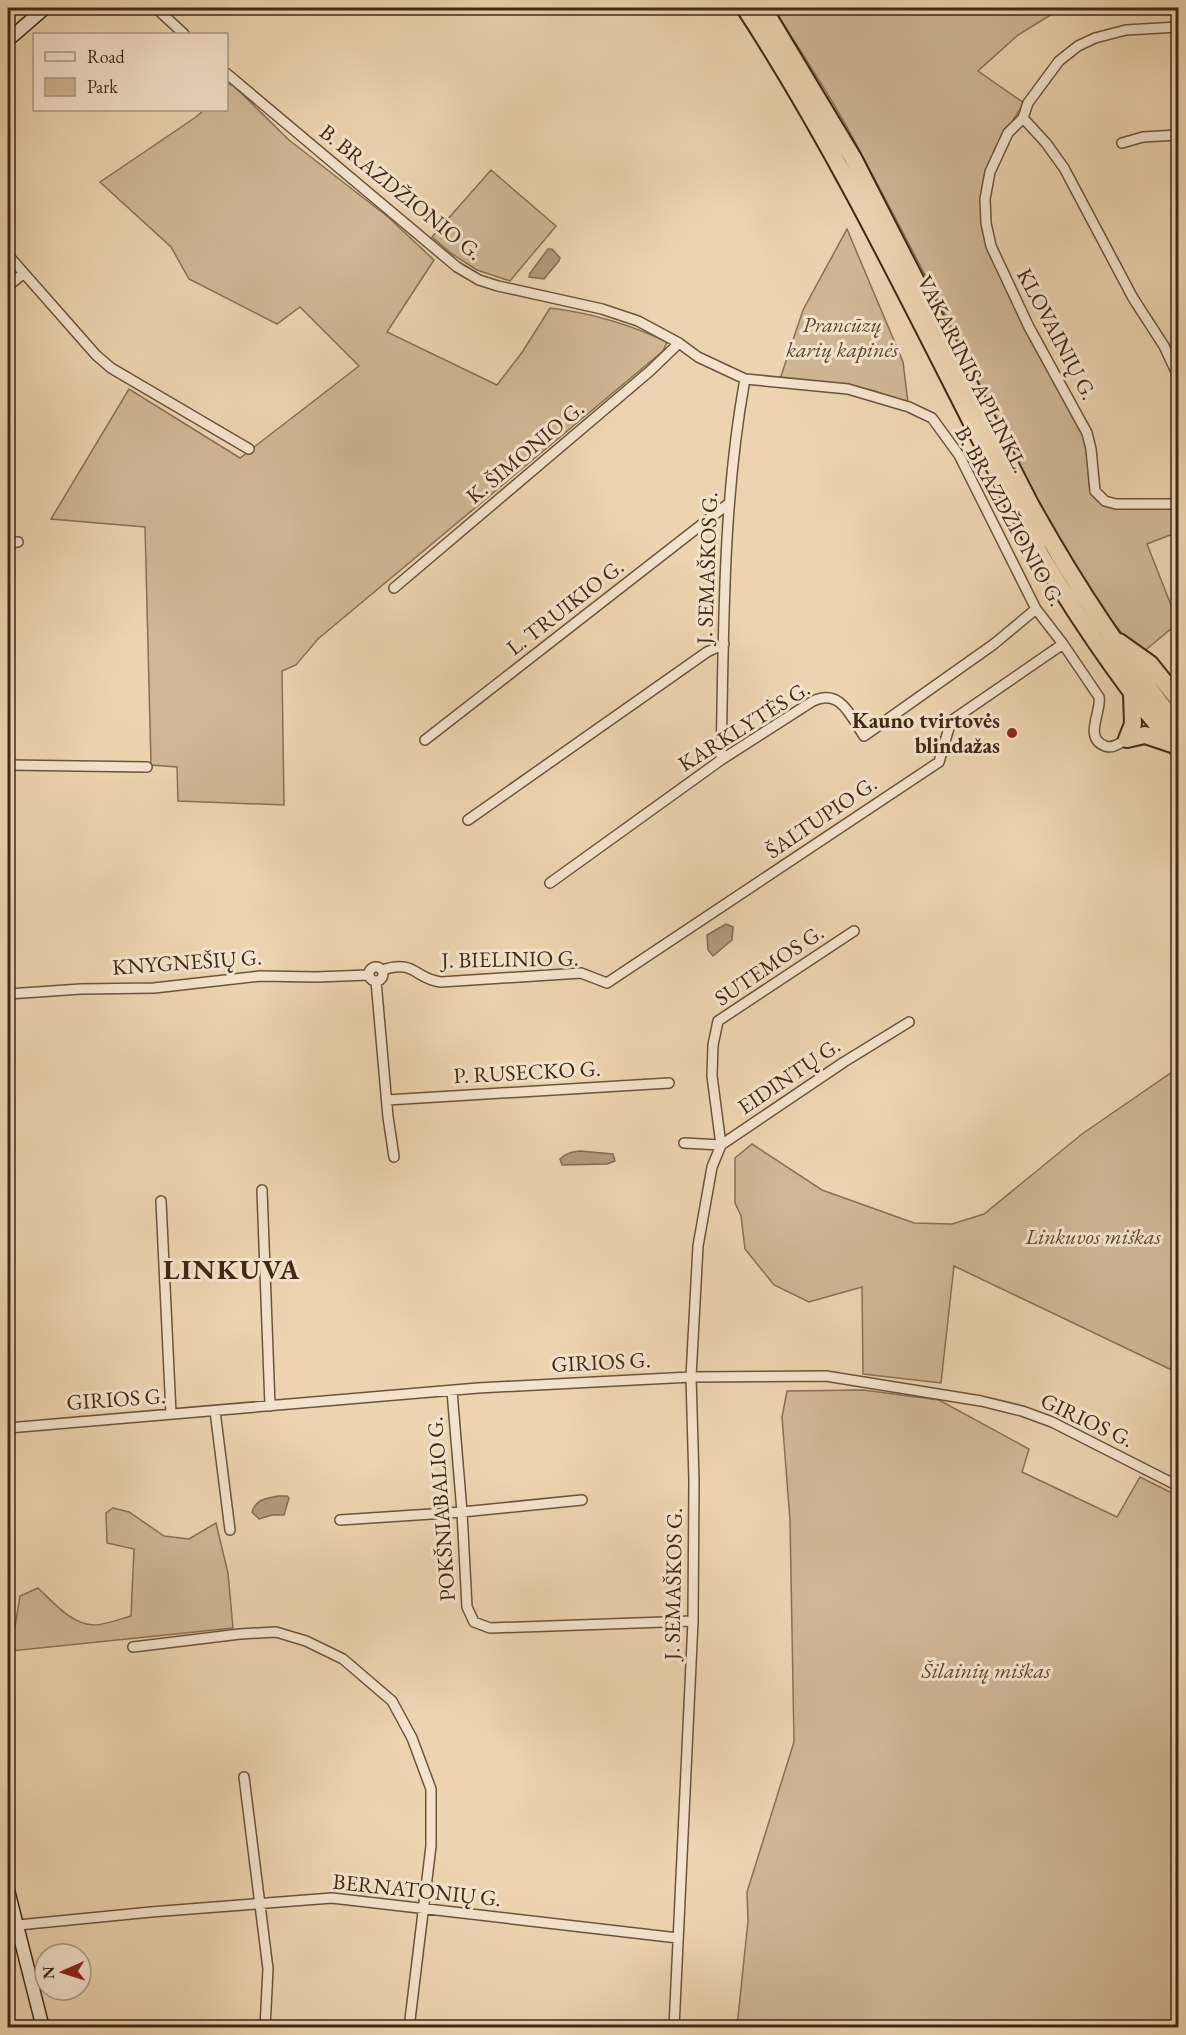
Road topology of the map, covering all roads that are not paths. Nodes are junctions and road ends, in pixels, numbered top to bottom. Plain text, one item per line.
1 (45, 8) edge
2 (156, 8) edge
3 (745, 8) edge
4 (763, 8) edge
5 (1179, 27) edge
6 (183, 33) edge
7 (8, 40) edge
8 (228, 75) edge
9 (1023, 118) junction
10 (1179, 135) edge
11 (1122, 142) dead end
12 (8, 255) edge
13 (24, 273) junction
14 (8, 286) edge
15 (679, 344) junction
16 (1179, 376) edge
17 (745, 379) junction
18 (249, 449) dead end
19 (728, 504) junction
20 (1179, 504) edge
21 (18, 542) dead end
22 (8, 543) edge
23 (394, 588) dead end
24 (1036, 609) junction
25 (1110, 636) junction
26 (724, 644) junction
27 (1063, 644) junction
28 (1132, 692) junction
29 (1179, 699) edge
30 (1179, 726) edge
31 (1127, 738) junction
32 (425, 740) dead end
33 (1177, 747) edge
34 (721, 760) junction
35 (8, 765) edge
36 (147, 767) dead end
37 (468, 820) dead end
38 (550, 883) dead end
39 (854, 931) dead end
40 (382, 970) joint
41 (372, 978) junction
42 (607, 983) joint
43 (8, 994) edge
44 (909, 1022) dead end
45 (669, 1083) dead end
46 (387, 1100) junction
47 (684, 1143) dead end
48 (721, 1144) junction
49 (394, 1157) dead end
50 (262, 1190) dead end
51 (161, 1201) dead end
52 (691, 1377) junction
53 (452, 1391) junction
54 (270, 1406) junction
55 (214, 1411) junction
56 (171, 1414) junction
57 (8, 1428) edge
58 (1179, 1486) edge
59 (582, 1500) dead end
60 (462, 1512) junction
61 (340, 1520) dead end
62 (230, 1530) dead end
63 (693, 1621) junction
64 (133, 1647) dead end
65 (244, 1777) dead end
66 (8, 1890) edge
67 (261, 1904) junction
68 (422, 1908) junction
69 (12, 1926) edge
70 (678, 1938) junction
71 (43, 2028) edge
72 (265, 2028) edge
73 (409, 2028) edge
74 (674, 2028) edge

1 - 7 street
2 - 6 street
3 - 28 highway, VAKARINIS APLINKL.
4 - 25 highway, VAKARINIS APLINKL.
5 - 9 street
8 - 15 street, B. BRAZDŽIONIO G.
9 - 16 street
9 - 20 street, KLOVAINIŲ G.
10 - 11 street
12 - 13 street
13 - 14 street
13 - 18 street
15 - 17 street, B. BRAZDŽIONIO G.
15 - 23 street, K. ŠIMONIO G.
17 - 19 street, J. SEMAŠKOS G.
17 - 24 street, B. BRAZDŽIONIO G.
19 - 26 street, J. SEMAŠKOS G.
19 - 32 street, L. TRUIKIO G.
21 - 22 street
24 - 27 street, B. BRAZDŽIONIO G.
24 - 34 street, KARKLYTĖS G.
25 - 29 highway
25 - 30 highway, VAKARINIS APLINKL.
26 - 34 street, J. SEMAŠKOS G.
26 - 37 street
27 - 31 street
27 - 42 street, ŠALTUPIO G.
28 - 31 highway
28 - 33 highway, VAKARINIS APLINKL.
31 - 33 highway
34 - 38 street, KARKLYTĖS G.
35 - 36 street
39 - 48 street, SUTEMOS G.
40 - 41 street, KNYGNEŠIŲ G.
40 - 42 street, J. BIELINIO G.
41 - 43 street, KNYGNEŠIŲ G.
41 - 46 street
44 - 48 street, EIDINTŲ G.
45 - 46 street, P. RUSECKO G.
46 - 49 street
47 - 48 street
48 - 52 street, J. SEMAŠKOS G.
50 - 54 street
51 - 56 street
52 - 53 street, GIRIOS G.
52 - 58 street, GIRIOS G.
52 - 63 street, J. SEMAŠKOS G.
53 - 54 street, GIRIOS G.
53 - 60 street, POKŠNIABALIO G.
54 - 55 street, GIRIOS G.
55 - 56 street, GIRIOS G.
55 - 62 street
56 - 57 street, GIRIOS G.
59 - 60 street
60 - 61 street
60 - 63 street, POKŠNIABALIO G.
63 - 70 street, J. SEMAŠKOS G.
64 - 68 street
65 - 67 street
66 - 69 street
67 - 68 street, BERNATONIŲ G.
67 - 69 street, BERNATONIŲ G.
67 - 72 street
68 - 70 street, BERNATONIŲ G.
68 - 73 street
69 - 71 street
70 - 74 street, J. SEMAŠKOS G.

